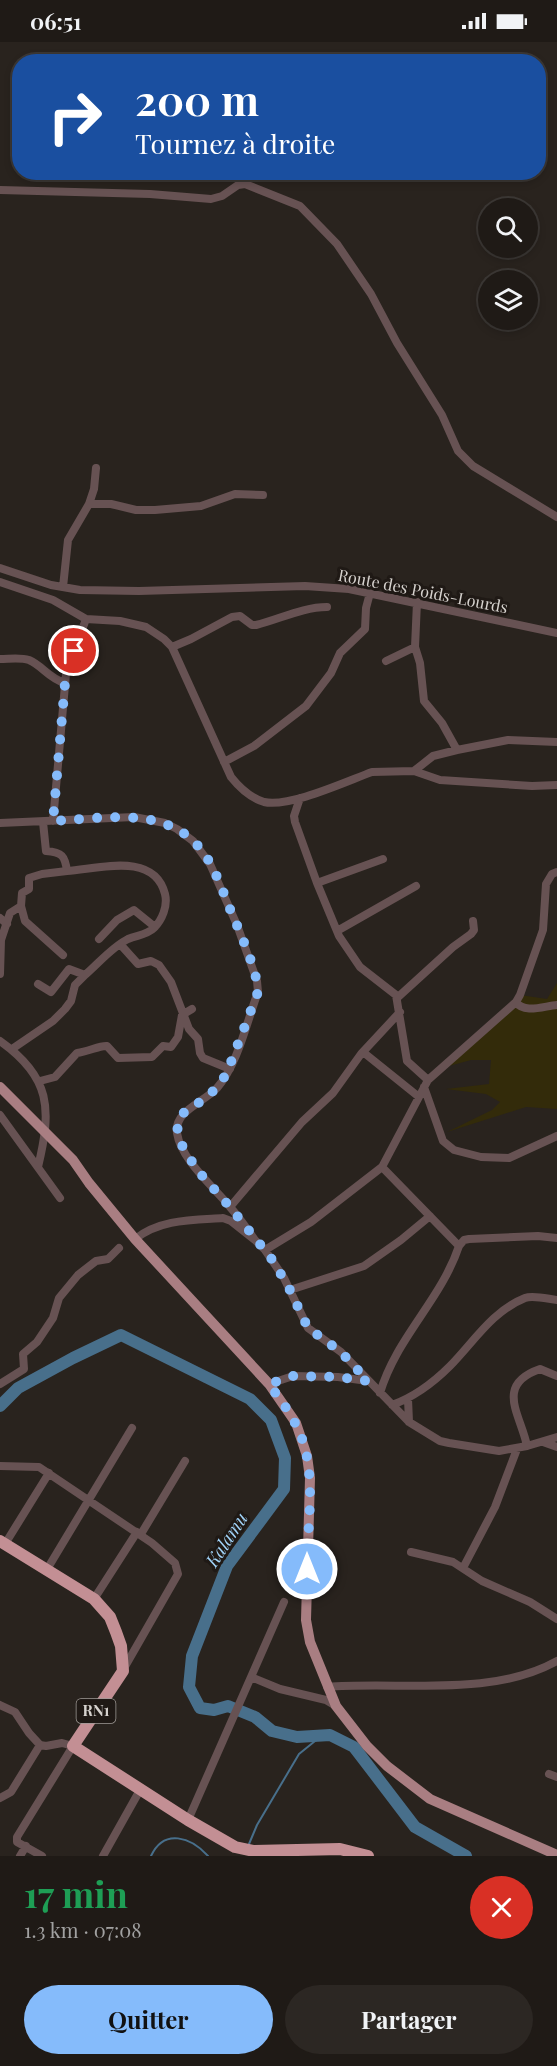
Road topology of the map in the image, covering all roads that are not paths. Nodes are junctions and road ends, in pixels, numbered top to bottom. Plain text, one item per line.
1 (0, 190) edge
2 (96, 468) dead end
3 (263, 495) dead end
4 (89, 504) junction
5 (557, 517) edge
6 (0, 568) edge
7 (0, 582) edge
8 (63, 588) junction
9 (370, 593) junction
10 (417, 602) junction
11 (327, 607) dead end
12 (86, 619) junction
13 (557, 633) edge
14 (172, 647) junction
15 (415, 647) junction
16 (0, 659) edge
17 (386, 661) dead end
18 (65, 683) junction
19 (557, 742) edge
20 (457, 750) junction
21 (224, 762) junction
22 (414, 771) junction
23 (557, 785) edge
24 (300, 798) junction
25 (53, 821) junction
26 (43, 822) junction
27 (0, 823) edge
28 (383, 859) dead end
29 (67, 872) junction
30 (557, 872) edge
31 (317, 883) junction
32 (416, 886) dead end
33 (21, 906) junction
34 (0, 918) edge
35 (473, 921) dead end
36 (7, 924) junction
37 (155, 927) junction
38 (337, 931) junction
39 (99, 939) dead end
40 (120, 944) junction
41 (63, 955) dead end
42 (0, 974) edge
43 (85, 975) junction
44 (38, 984) dead end
45 (397, 998) junction
46 (516, 1002) junction
47 (557, 1005) edge
48 (192, 1009) dead end
49 (400, 1012) junction
50 (182, 1015) junction
51 (0, 1041) edge
52 (12, 1049) junction
53 (363, 1052) junction
54 (230, 1069) junction
55 (40, 1081) junction
56 (426, 1083) junction
57 (0, 1087) edge
58 (418, 1096) junction
59 (0, 1115) edge
60 (47, 1132) junction
61 (557, 1136) edge
62 (38, 1167) junction
63 (382, 1167) junction
64 (60, 1198) dead end
65 (230, 1207) junction
66 (430, 1216) junction
67 (557, 1238) edge
68 (135, 1239) junction
69 (255, 1240) junction
70 (459, 1246) junction
71 (119, 1248) dead end
72 (265, 1250) junction
73 (290, 1290) junction
74 (557, 1300) edge
75 (557, 1376) edge
76 (368, 1381) junction
77 (0, 1384) edge
78 (269, 1384) junction
79 (380, 1393) junction
80 (408, 1399) junction
81 (392, 1405) junction
82 (410, 1422) junction
83 (132, 1428) dead end
84 (557, 1437) edge
85 (542, 1442) junction
86 (527, 1446) junction
87 (557, 1447) edge
88 (517, 1449) junction
89 (185, 1461) dead end
90 (0, 1466) edge
91 (49, 1473) junction
92 (89, 1501) junction
93 (139, 1533) junction
94 (3, 1543) edge
95 (411, 1552) dead end
96 (463, 1568) junction
97 (46, 1571) junction
98 (94, 1599) junction
99 (284, 1602) dead end
100 (557, 1619) edge
101 (557, 1661) edge
102 (123, 1671) junction
103 (251, 1677) junction
104 (327, 1687) junction
105 (0, 1705) edge
106 (336, 1707) junction
107 (40, 1745) junction
108 (73, 1746) junction
109 (140, 1790) junction
110 (0, 1798) edge
111 (188, 1820) junction
112 (26, 1846) junction
113 (285, 1853) edge
114 (557, 1855) edge
115 (20, 1856) edge
116 (42, 1856) edge
117 (103, 1856) edge
118 (368, 1856) edge

1 - 5 street
2 - 4 street
3 - 4 street
4 - 8 street
6 - 8 street, Route des Poids-Lourds
7 - 12 street
8 - 9 street, Route des Poids-Lourds
9 - 10 street, Route des Poids-Lourds
9 - 21 street
10 - 13 street, Route des Poids-Lourds
10 - 15 street
11 - 14 street
12 - 14 street
12 - 18 street
14 - 21 street
15 - 17 street
15 - 20 street
16 - 18 street
18 - 25 street
19 - 20 street
20 - 22 street
21 - 24 street
22 - 23 street
22 - 24 street
24 - 31 street
25 - 26 street
25 - 54 street
26 - 27 street
26 - 29 street
28 - 31 street
29 - 33 street
29 - 37 street
30 - 46 street
31 - 38 street
32 - 38 street
33 - 36 street
33 - 41 street
34 - 36 street
35 - 45 street
36 - 42 street
37 - 39 street
37 - 40 street
38 - 45 street
40 - 43 street
40 - 50 street
43 - 44 street
43 - 52 street
45 - 49 street
46 - 47 street
46 - 56 street
48 - 50 street
49 - 53 street
49 - 56 street
50 - 54 street
50 - 55 street
51 - 52 street
52 - 55 street
53 - 58 street
53 - 65 street
54 - 65 street
55 - 60 street
56 - 58 street
56 - 61 street
57 - 60 main road
58 - 63 street
59 - 62 street
60 - 62 street
60 - 68 main road
62 - 64 street
63 - 66 street
63 - 72 street
65 - 69 street
66 - 70 street
66 - 73 street
67 - 70 street
68 - 69 street
68 - 78 main road
69 - 72 street
70 - 79 street
71 - 77 street
72 - 73 street
73 - 76 street
74 - 80 street
75 - 86 street
76 - 78 street
76 - 79 street
78 - 104 main road
79 - 81 street
80 - 81 street
80 - 82 street
81 - 82 street
82 - 88 street
83 - 92 street
84 - 85 street
85 - 86 street
85 - 87 street
86 - 88 street
88 - 96 street
89 - 93 street
90 - 91 street
91 - 92 street
91 - 94 street
92 - 93 street
92 - 97 street
93 - 98 street
93 - 102 street
94 - 97 highway
95 - 96 street
96 - 100 street
97 - 98 highway
98 - 102 highway
99 - 103 street
101 - 104 street
102 - 108 highway, RN1
103 - 106 street
103 - 111 street
104 - 106 main road
105 - 107 street
106 - 114 main road
107 - 108 street
107 - 110 street
108 - 109 highway, RN1
108 - 112 street
109 - 111 highway, RN1
109 - 117 street
111 - 113 highway, RN1
112 - 115 street
112 - 116 street
113 - 118 highway, RN1

